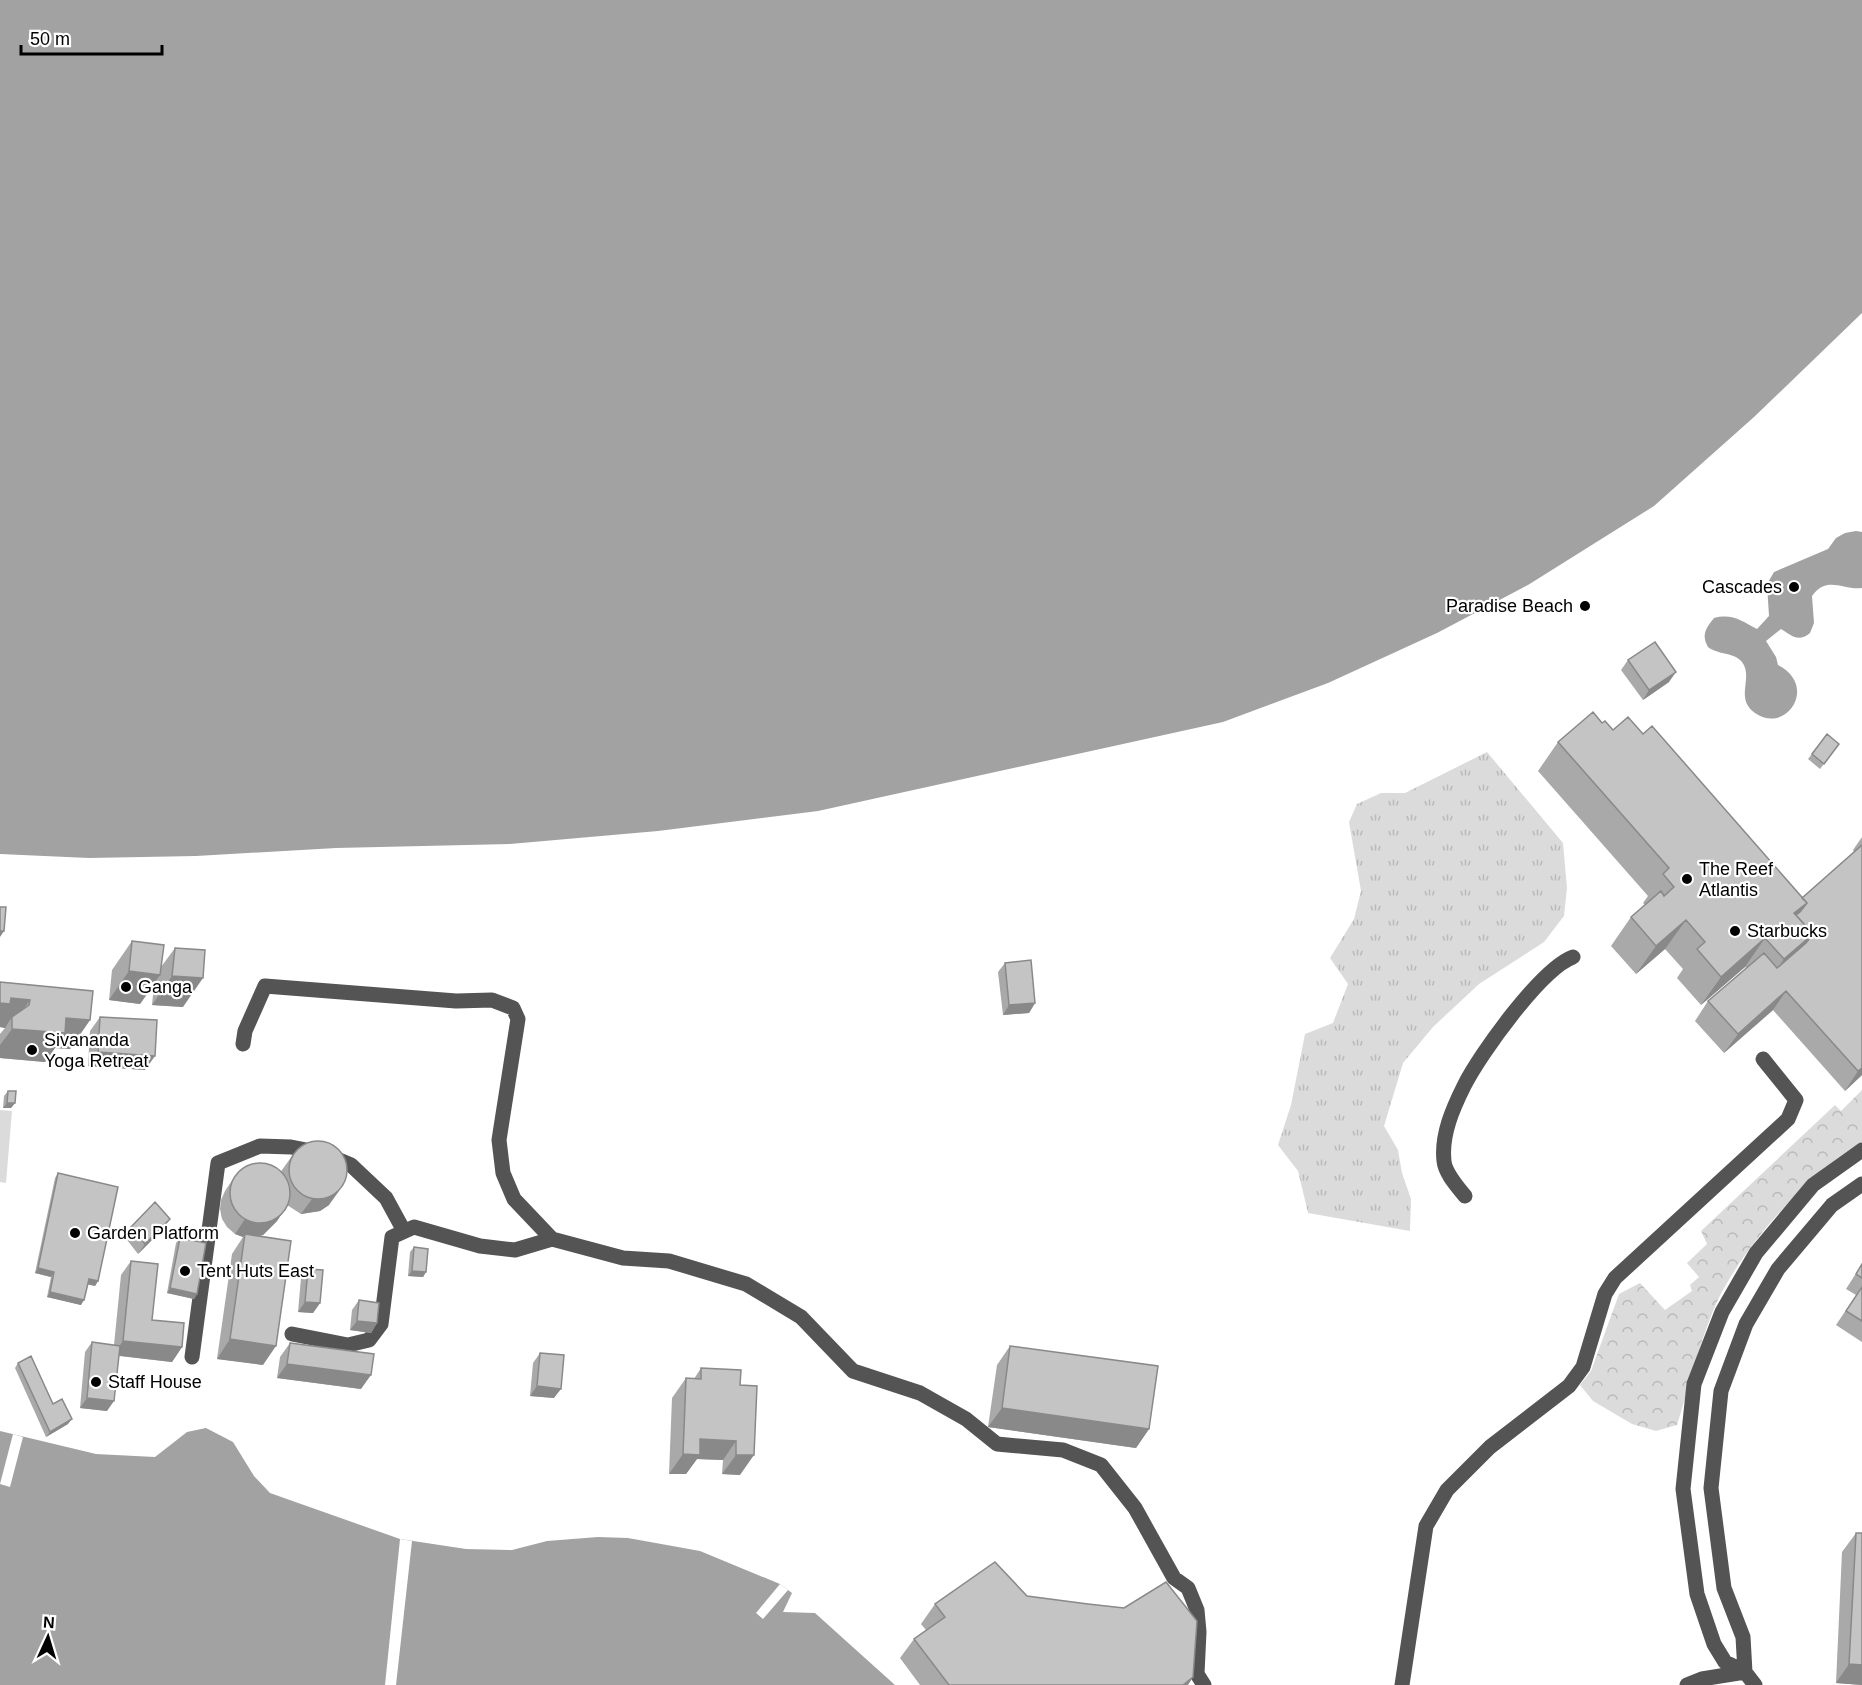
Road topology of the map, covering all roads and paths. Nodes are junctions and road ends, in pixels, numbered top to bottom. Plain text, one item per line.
1 (1573, 957) dead end
2 (243, 1044) dead end
3 (1763, 1059) dead end
4 (1862, 1150) edge
5 (1862, 1184) edge
6 (1466, 1196) dead end
7 (404, 1231) junction
8 (552, 1239) junction
9 (292, 1334) dead end
10 (192, 1357) dead end
11 (1745, 1672) junction
12 (1204, 1685) edge
13 (1402, 1685) edge
14 (1687, 1685) edge
15 (1755, 1685) edge

1 - 6 street
2 - 8 street
3 - 13 street
4 - 11 street
5 - 11 street
7 - 8 street
7 - 9 street
7 - 10 street
8 - 12 street
11 - 14 street
11 - 15 street

